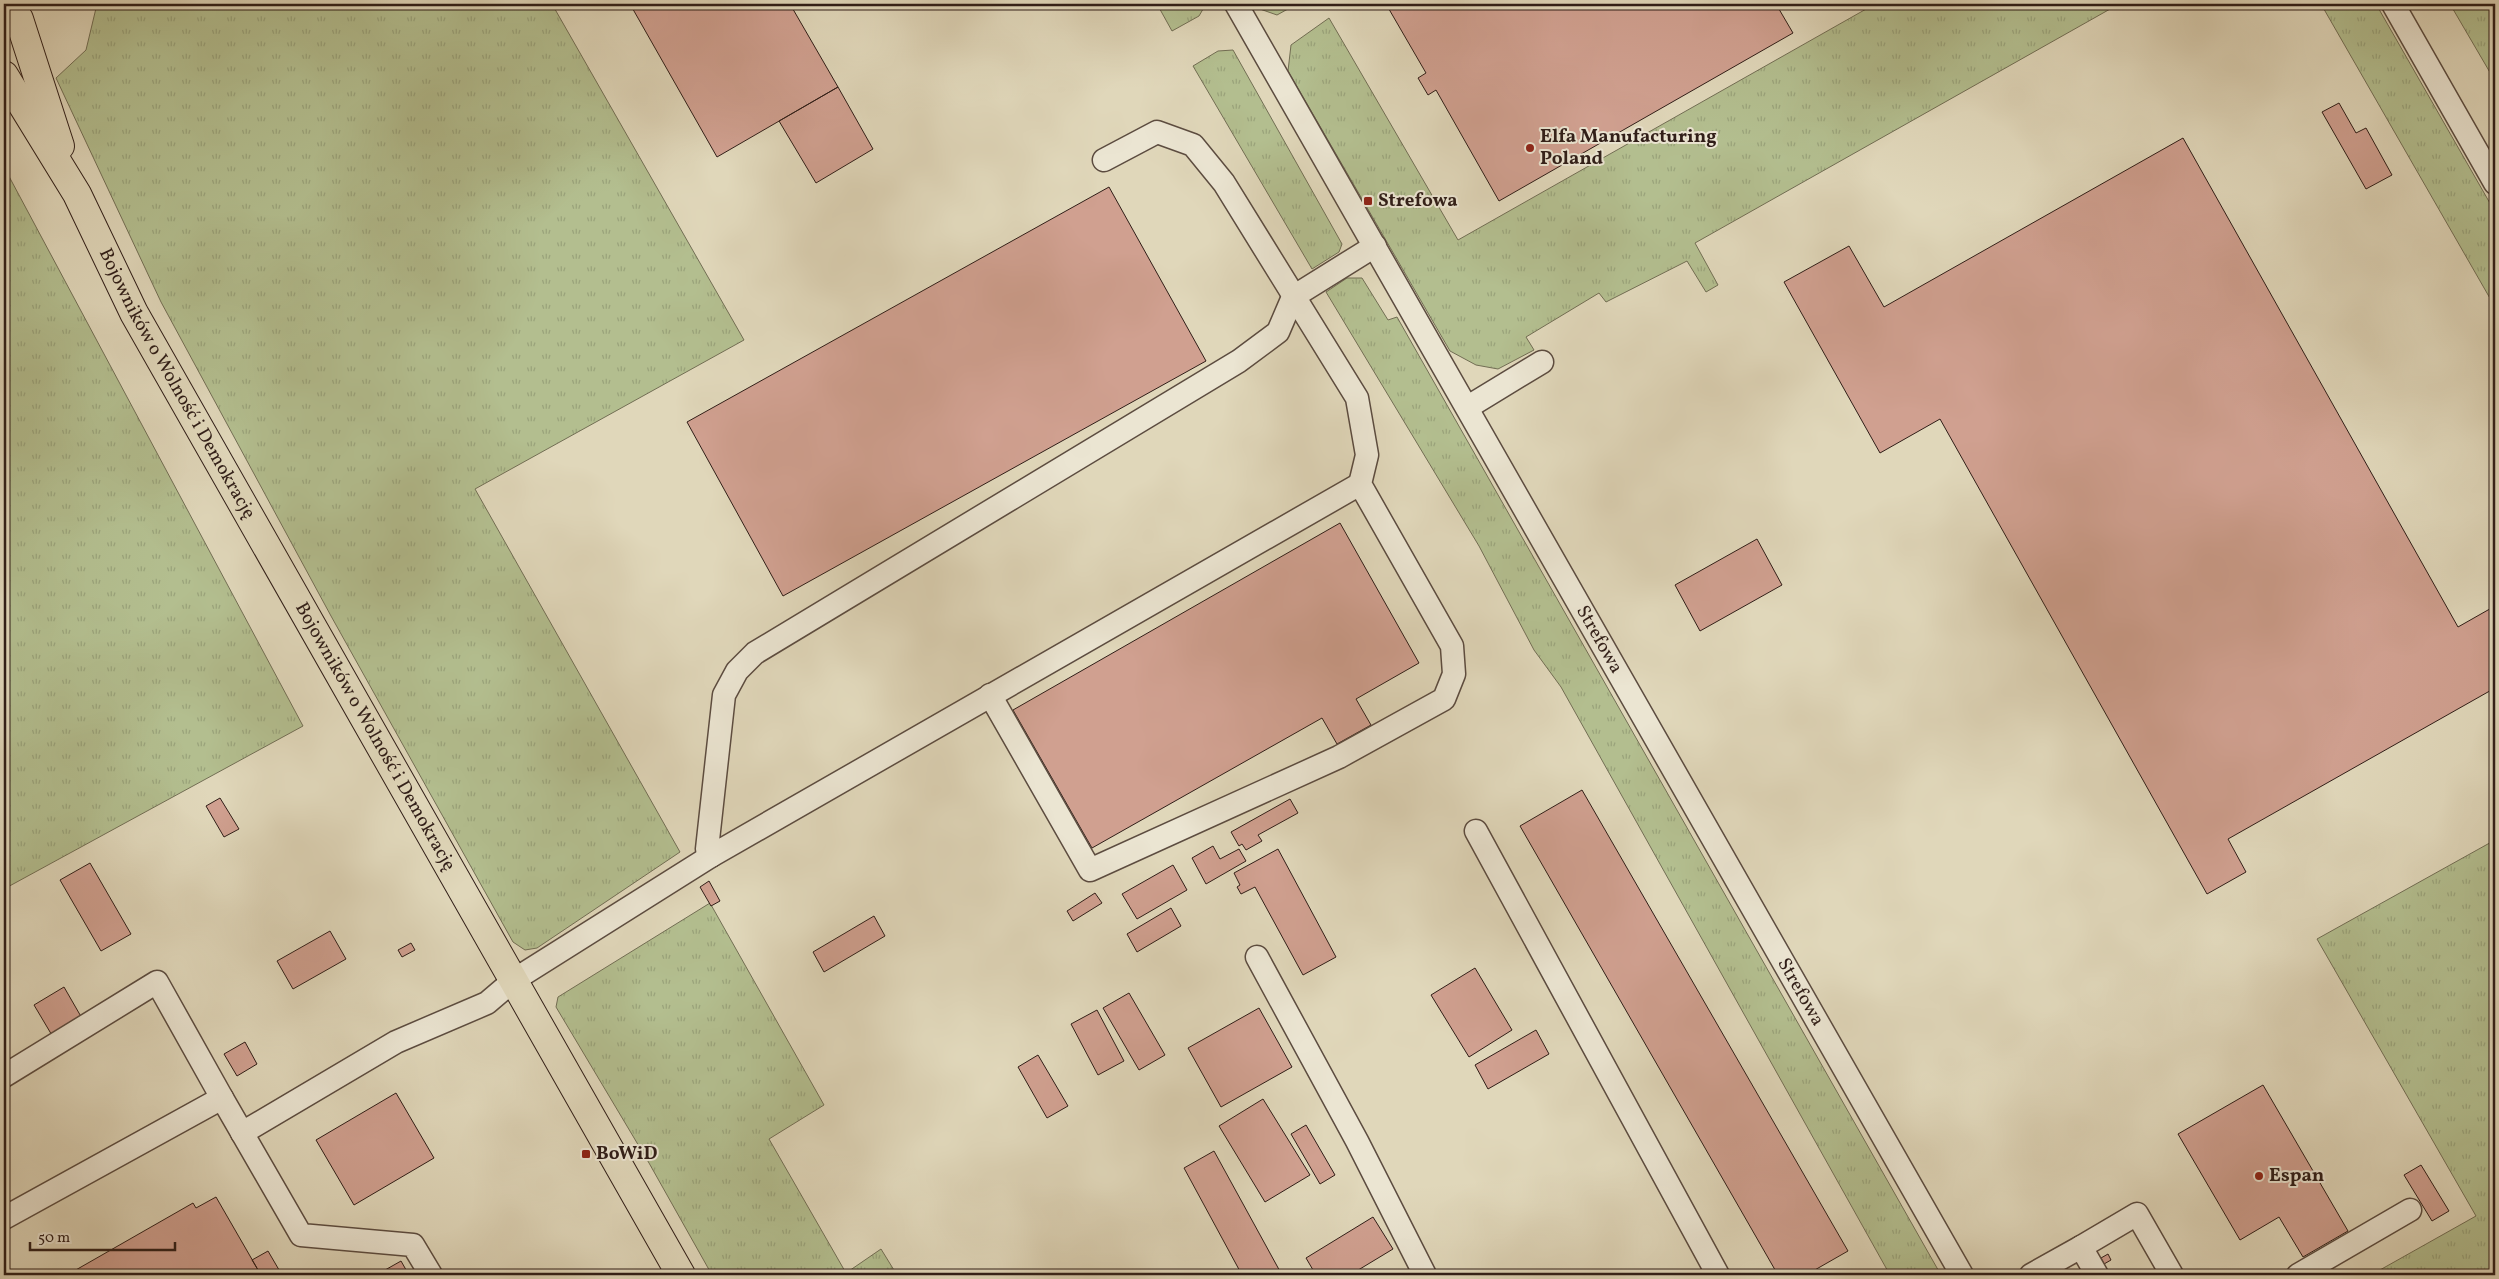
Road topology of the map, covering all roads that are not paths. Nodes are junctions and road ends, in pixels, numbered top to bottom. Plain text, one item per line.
1 (1236, 4) edge
2 (2393, 4) edge
3 (20, 16) edge
4 (4, 75) edge
5 (1104, 160) dead end
6 (2495, 183) edge
7 (76, 194) junction
8 (1375, 246) junction
9 (1294, 297) junction
10 (1542, 362) dead end
11 (1468, 407) junction
12 (1360, 484) junction
13 (990, 696) junction
14 (1476, 831) dead end
15 (710, 856) junction
16 (1257, 958) dead end
17 (514, 980) junction
18 (4, 1076) edge
19 (222, 1098) junction
20 (242, 1133) junction
21 (2410, 1210) dead end
22 (4, 1218) edge
23 (2081, 1247) junction
24 (431, 1275) edge
25 (681, 1275) edge
26 (1425, 1275) edge
27 (1718, 1275) edge
28 (1962, 1275) edge
29 (2030, 1275) edge
30 (2097, 1275) edge
31 (2172, 1275) edge
32 (2298, 1275) edge

1 - 8 street, Strefowa
2 - 6 street
3 - 7 main road, Bojowników o Wolność i Demokrację
4 - 7 main road, Bojowników o Wolność i Demokrację
5 - 9 street
7 - 17 main road, Bojowników o Wolność i Demokrację
8 - 9 street
8 - 11 street, Strefowa
9 - 12 street
9 - 15 street
10 - 11 street
11 - 28 street, Strefowa
12 - 13 street
12 - 13 street
13 - 15 street
14 - 27 street
15 - 17 street
16 - 26 street
17 - 20 street
17 - 25 main road, Bojowników o Wolność i Demokrację
18 - 19 street
19 - 20 street
19 - 22 street
20 - 24 street
21 - 32 street
23 - 29 street
23 - 30 street
23 - 31 street

